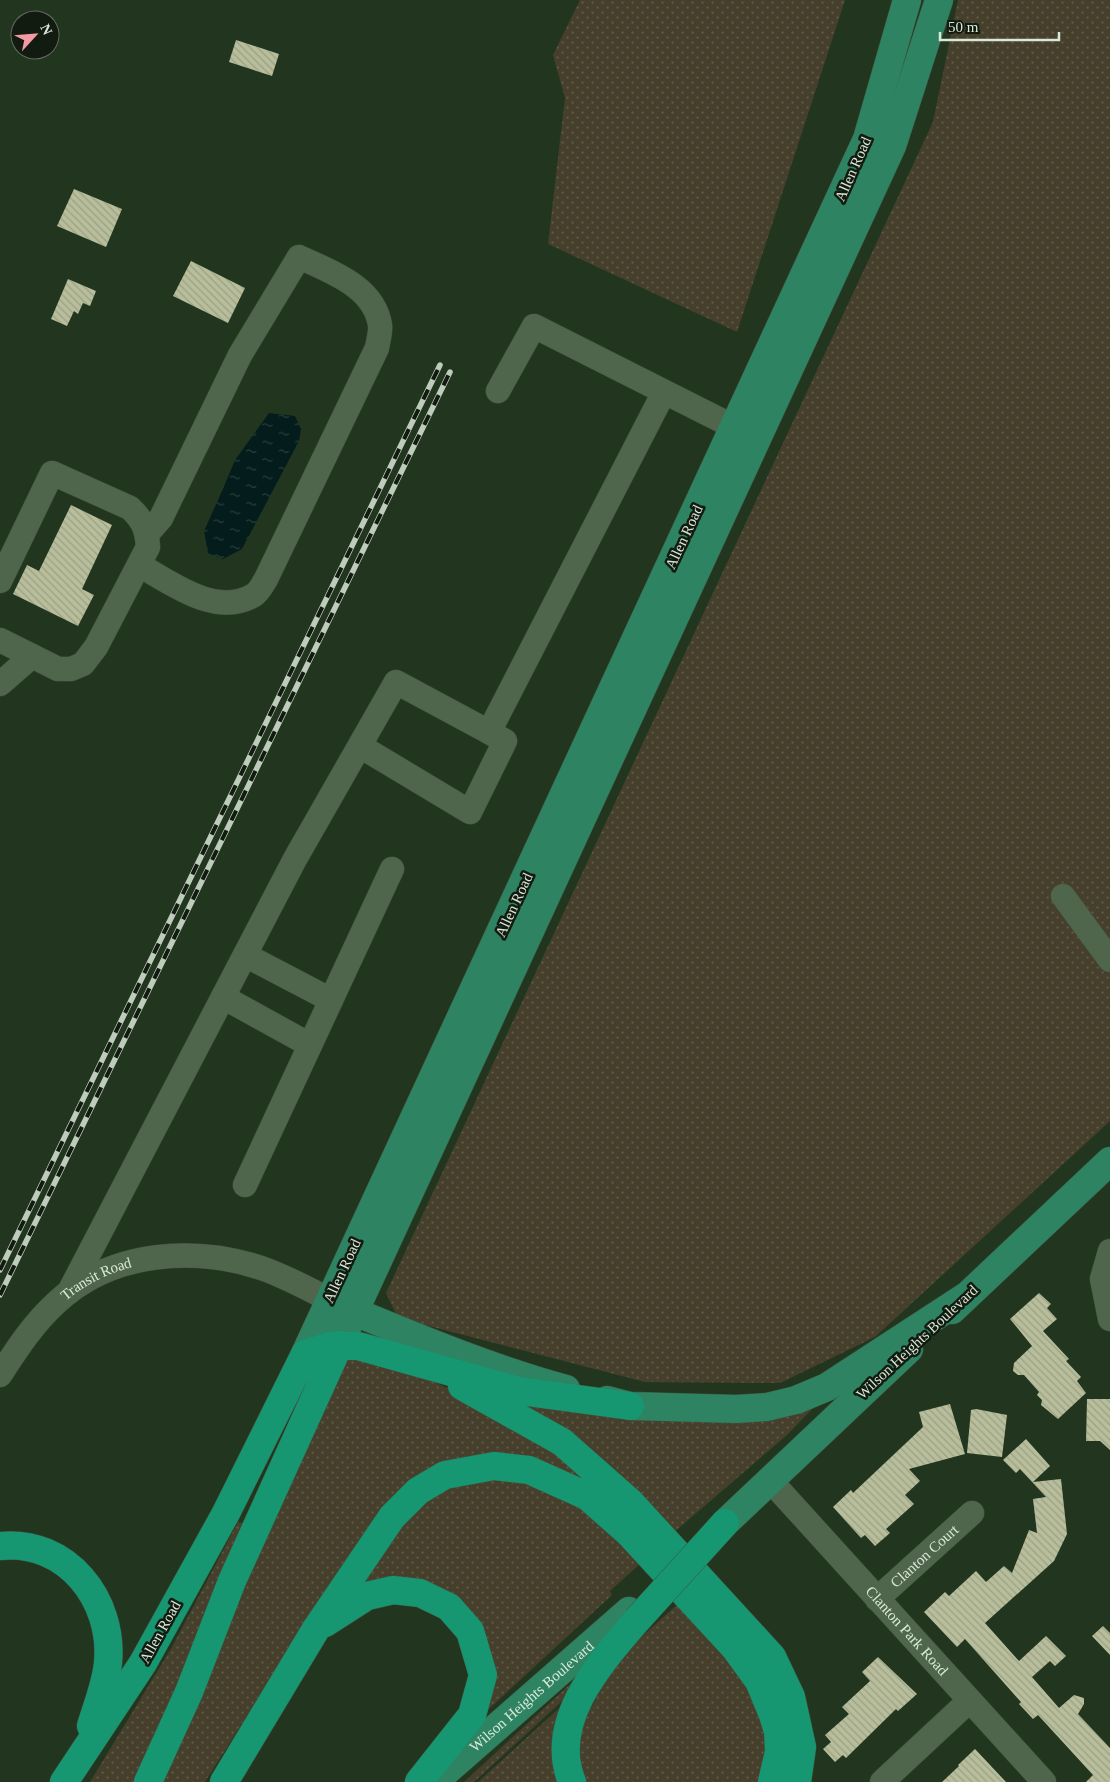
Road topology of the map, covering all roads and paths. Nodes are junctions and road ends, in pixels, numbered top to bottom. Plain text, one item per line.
1 (907, 0) edge
2 (939, 0) edge
3 (498, 391) dead end
4 (664, 392) junction
5 (734, 427) junction
6 (147, 534) junction
7 (139, 565) junction
8 (0, 581) edge
9 (0, 640) edge
10 (32, 656) junction
11 (0, 684) edge
12 (489, 732) junction
13 (360, 746) junction
14 (392, 869) dead end
15 (1063, 896) dead end
16 (245, 955) junction
17 (1110, 960) edge
18 (223, 997) junction
19 (331, 1000) junction
20 (310, 1045) junction
21 (1110, 1161) edge
22 (245, 1185) dead end
23 (1110, 1251) edge
24 (69, 1292) junction
25 (965, 1297) junction
26 (329, 1300) junction
27 (355, 1312) junction
28 (1110, 1318) edge
29 (339, 1345) junction
30 (305, 1354) junction
31 (417, 1362) junction
32 (0, 1375) edge
33 (630, 1406) junction
34 (769, 1479) junction
35 (972, 1513) dead end
36 (725, 1523) joint
37 (0, 1546) edge
38 (877, 1599) junction
39 (633, 1615) junction
40 (316, 1630) junction
41 (969, 1701) junction
42 (71, 1772) edge
43 (148, 1782) edge
44 (224, 1782) edge
45 (419, 1782) edge
46 (434, 1782) edge
47 (572, 1782) edge
48 (772, 1782) edge
49 (798, 1782) edge
50 (882, 1782) edge
51 (1044, 1782) edge

1 - 5 main road, Allen Road
2 - 27 main road, Allen Road
3 - 4 street
4 - 5 street
4 - 12 street
5 - 26 main road, Allen Road
6 - 7 street
6 - 7 street
6 - 8 street
7 - 10 street
9 - 10 street
10 - 11 street
12 - 13 street
12 - 13 street
13 - 16 street
14 - 19 street
15 - 17 street
16 - 18 street
16 - 19 street
18 - 20 street
18 - 24 street
19 - 20 street
20 - 22 street
21 - 25 main road, Wilson Heights Boulevard
23 - 28 street
24 - 26 street, Transit Road
24 - 32 street, Transit Road
25 - 33 main road
25 - 34 main road, Wilson Heights Boulevard
26 - 27 street, Transit Road
26 - 30 main road, Allen Road
27 - 29 main road, Allen Road
27 - 33 main road
29 - 30 highway
29 - 31 highway
29 - 43 highway, Allen Road
30 - 42 highway, Allen Road
31 - 33 highway
31 - 49 highway
34 - 36 main road, Wilson Heights Boulevard
34 - 38 street, Clanton Park Road
35 - 38 street, Clanton Court
36 - 39 highway, bridge
37 - 42 highway
38 - 41 street, Clanton Park Road
39 - 46 main road, Wilson Heights Boulevard
39 - 47 highway
40 - 44 highway
40 - 45 highway
40 - 48 highway
41 - 50 street
41 - 51 street, Clanton Park Road

